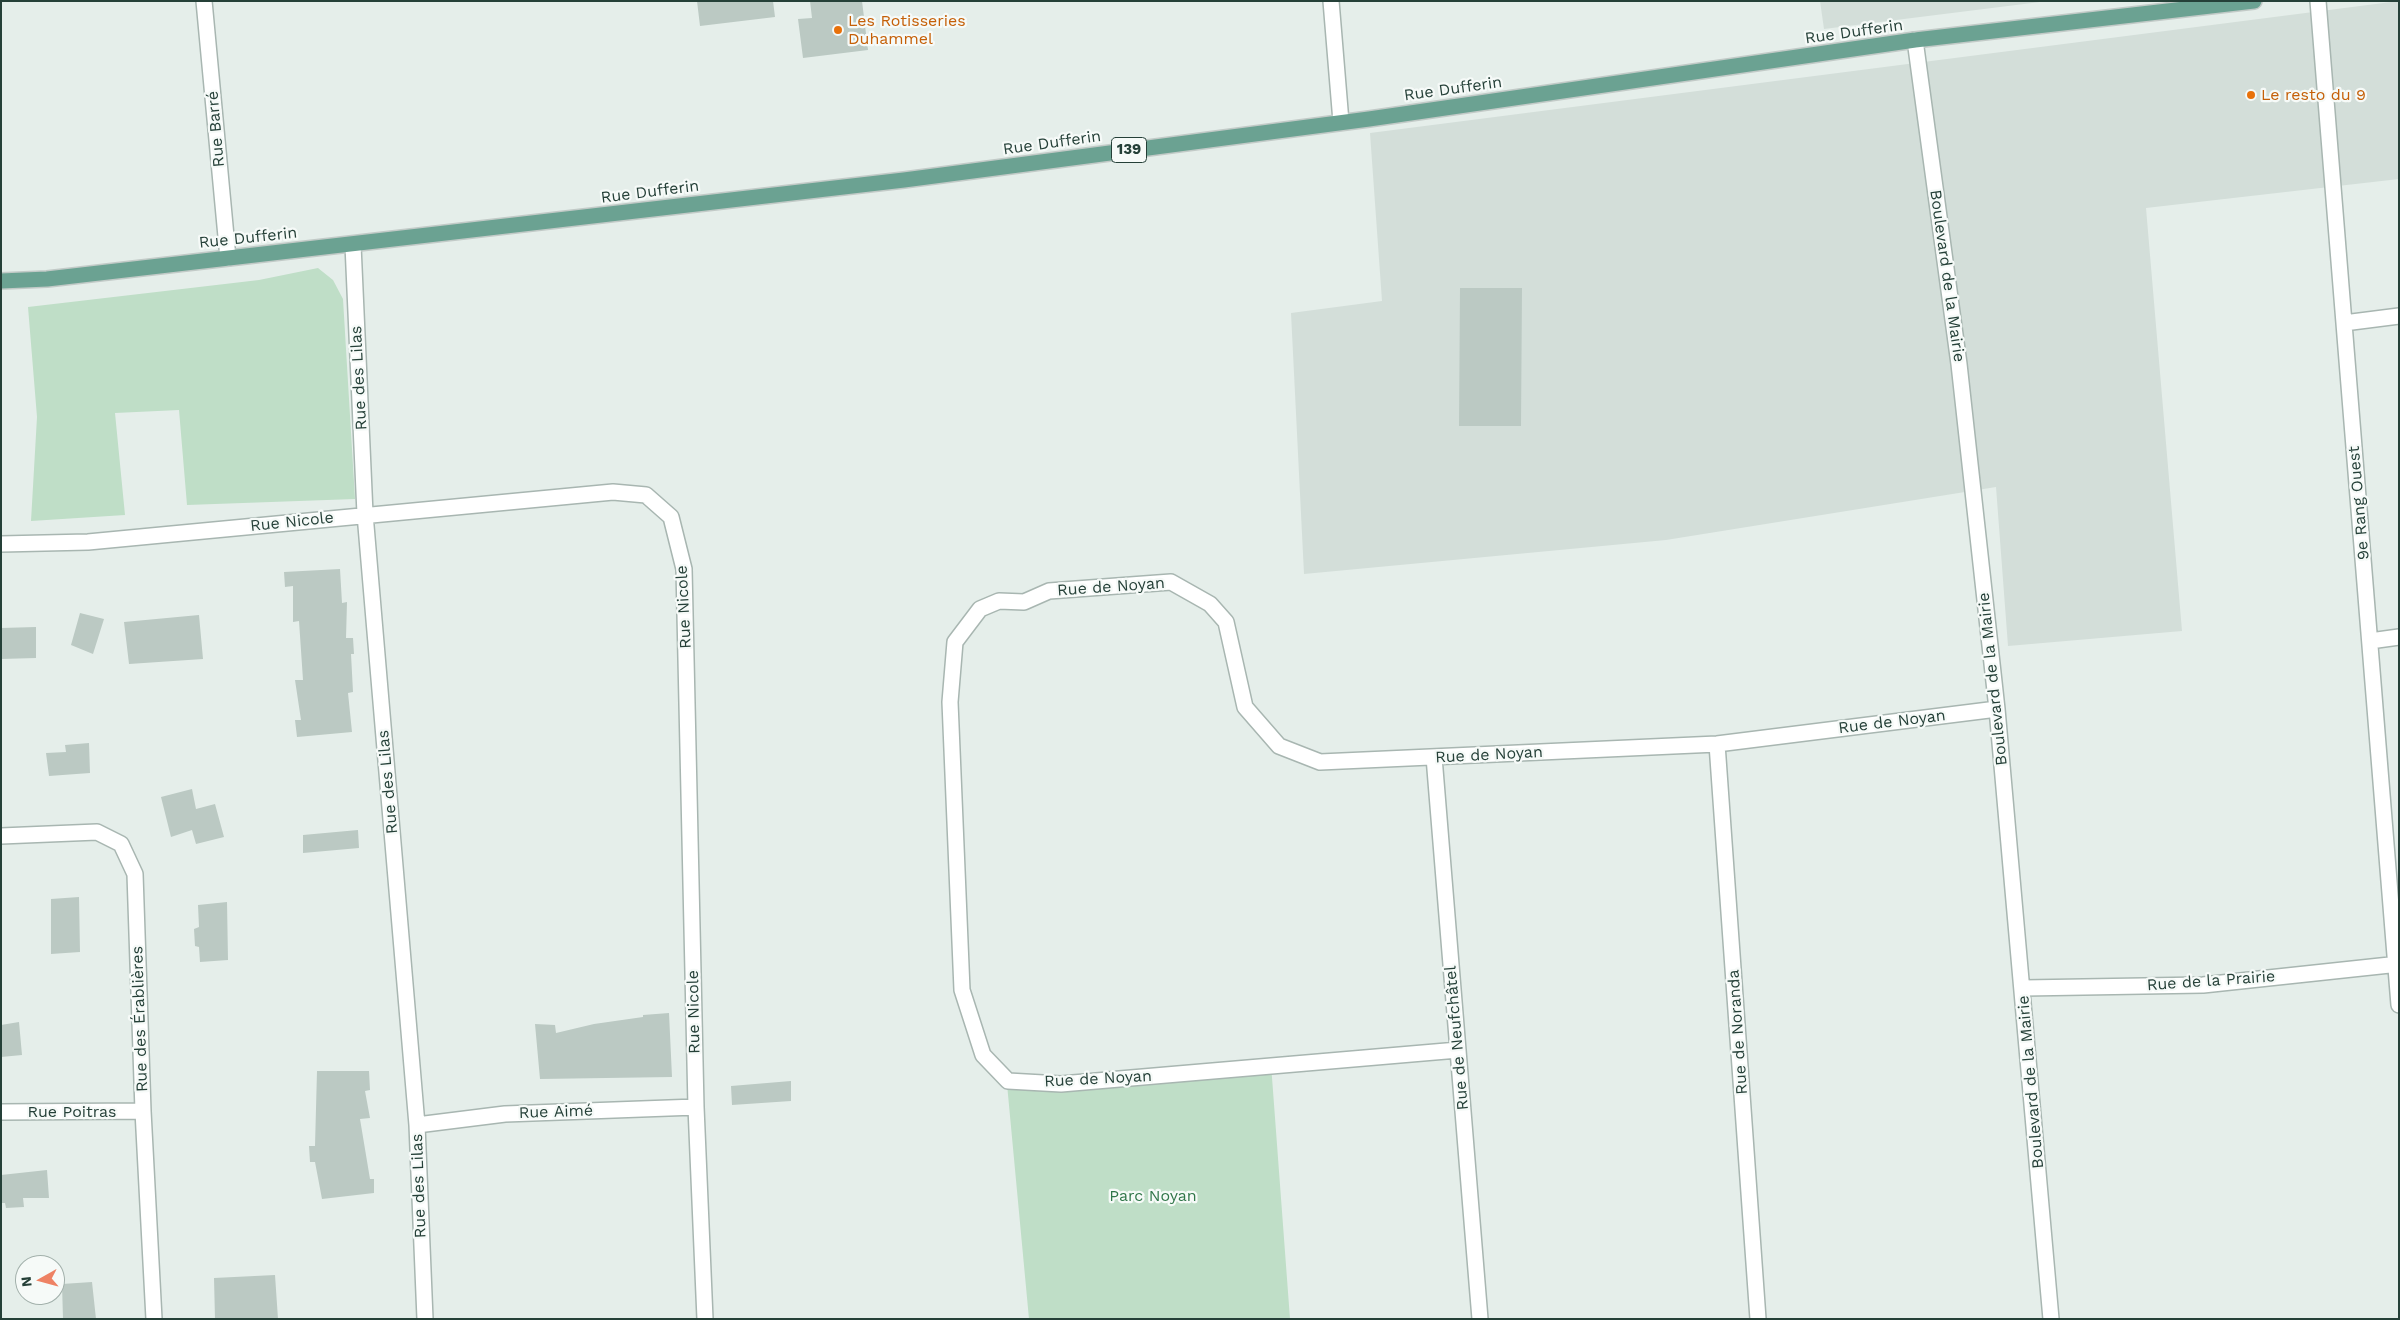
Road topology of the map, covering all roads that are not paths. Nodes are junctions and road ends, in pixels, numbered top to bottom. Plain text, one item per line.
1 (204, 1) edge
2 (1331, 1) edge
3 (2254, 1) edge
4 (2318, 1) edge
5 (1915, 40) junction
6 (1341, 122) junction
7 (353, 245) junction
8 (228, 258) junction
9 (1, 281) edge
10 (2399, 316) edge
11 (2344, 323) junction
12 (365, 514) junction
13 (1, 544) edge
14 (2399, 637) edge
15 (2370, 641) junction
16 (1997, 709) junction
17 (1717, 744) junction
18 (1434, 757) junction
19 (1, 836) edge
20 (2397, 964) edge
21 (2024, 988) junction
22 (2399, 1005) edge
23 (1458, 1050) junction
24 (696, 1107) junction
25 (1, 1112) edge
26 (143, 1112) junction
27 (417, 1126) junction
28 (154, 1319) edge
29 (425, 1319) edge
30 (705, 1319) edge
31 (1480, 1319) edge
32 (1758, 1319) edge
33 (2051, 1319) edge

1 - 8 street, Rue Barré
2 - 6 street
3 - 5 main road, Rue Dufferin / 139
4 - 11 street, 9e Rang Ouest
5 - 6 main road, Rue Dufferin / 139
5 - 16 street, Boulevard de la Mairie
6 - 7 main road, Rue Dufferin / 139
7 - 8 main road, Rue Dufferin / 139
7 - 12 street, Rue des Lilas
8 - 9 main road, Rue Dufferin / 139
10 - 11 street
11 - 15 street, 9e Rang Ouest
12 - 13 street, Rue Nicole
12 - 24 street, Rue Nicole
12 - 27 street, Rue des Lilas
14 - 15 street
15 - 20 street, 9e Rang Ouest
16 - 17 street, Rue de Noyan
16 - 21 street, Boulevard de la Mairie
17 - 18 street, Rue de Noyan
17 - 32 street, Rue de Noranda
18 - 23 street, Rue de Neufchâtel
18 - 23 street, Rue de Noyan
19 - 26 street, Rue des Érablières
20 - 21 street, Rue de la Prairie
20 - 22 street, 9e Rang Ouest
21 - 33 street, Boulevard de la Mairie
23 - 31 street, Rue de Neufchâtel
24 - 27 street, Rue Aimé
24 - 30 street, Rue Nicole
25 - 26 street, Rue Poitras
26 - 28 street, Rue des Érablières
27 - 29 street, Rue des Lilas

